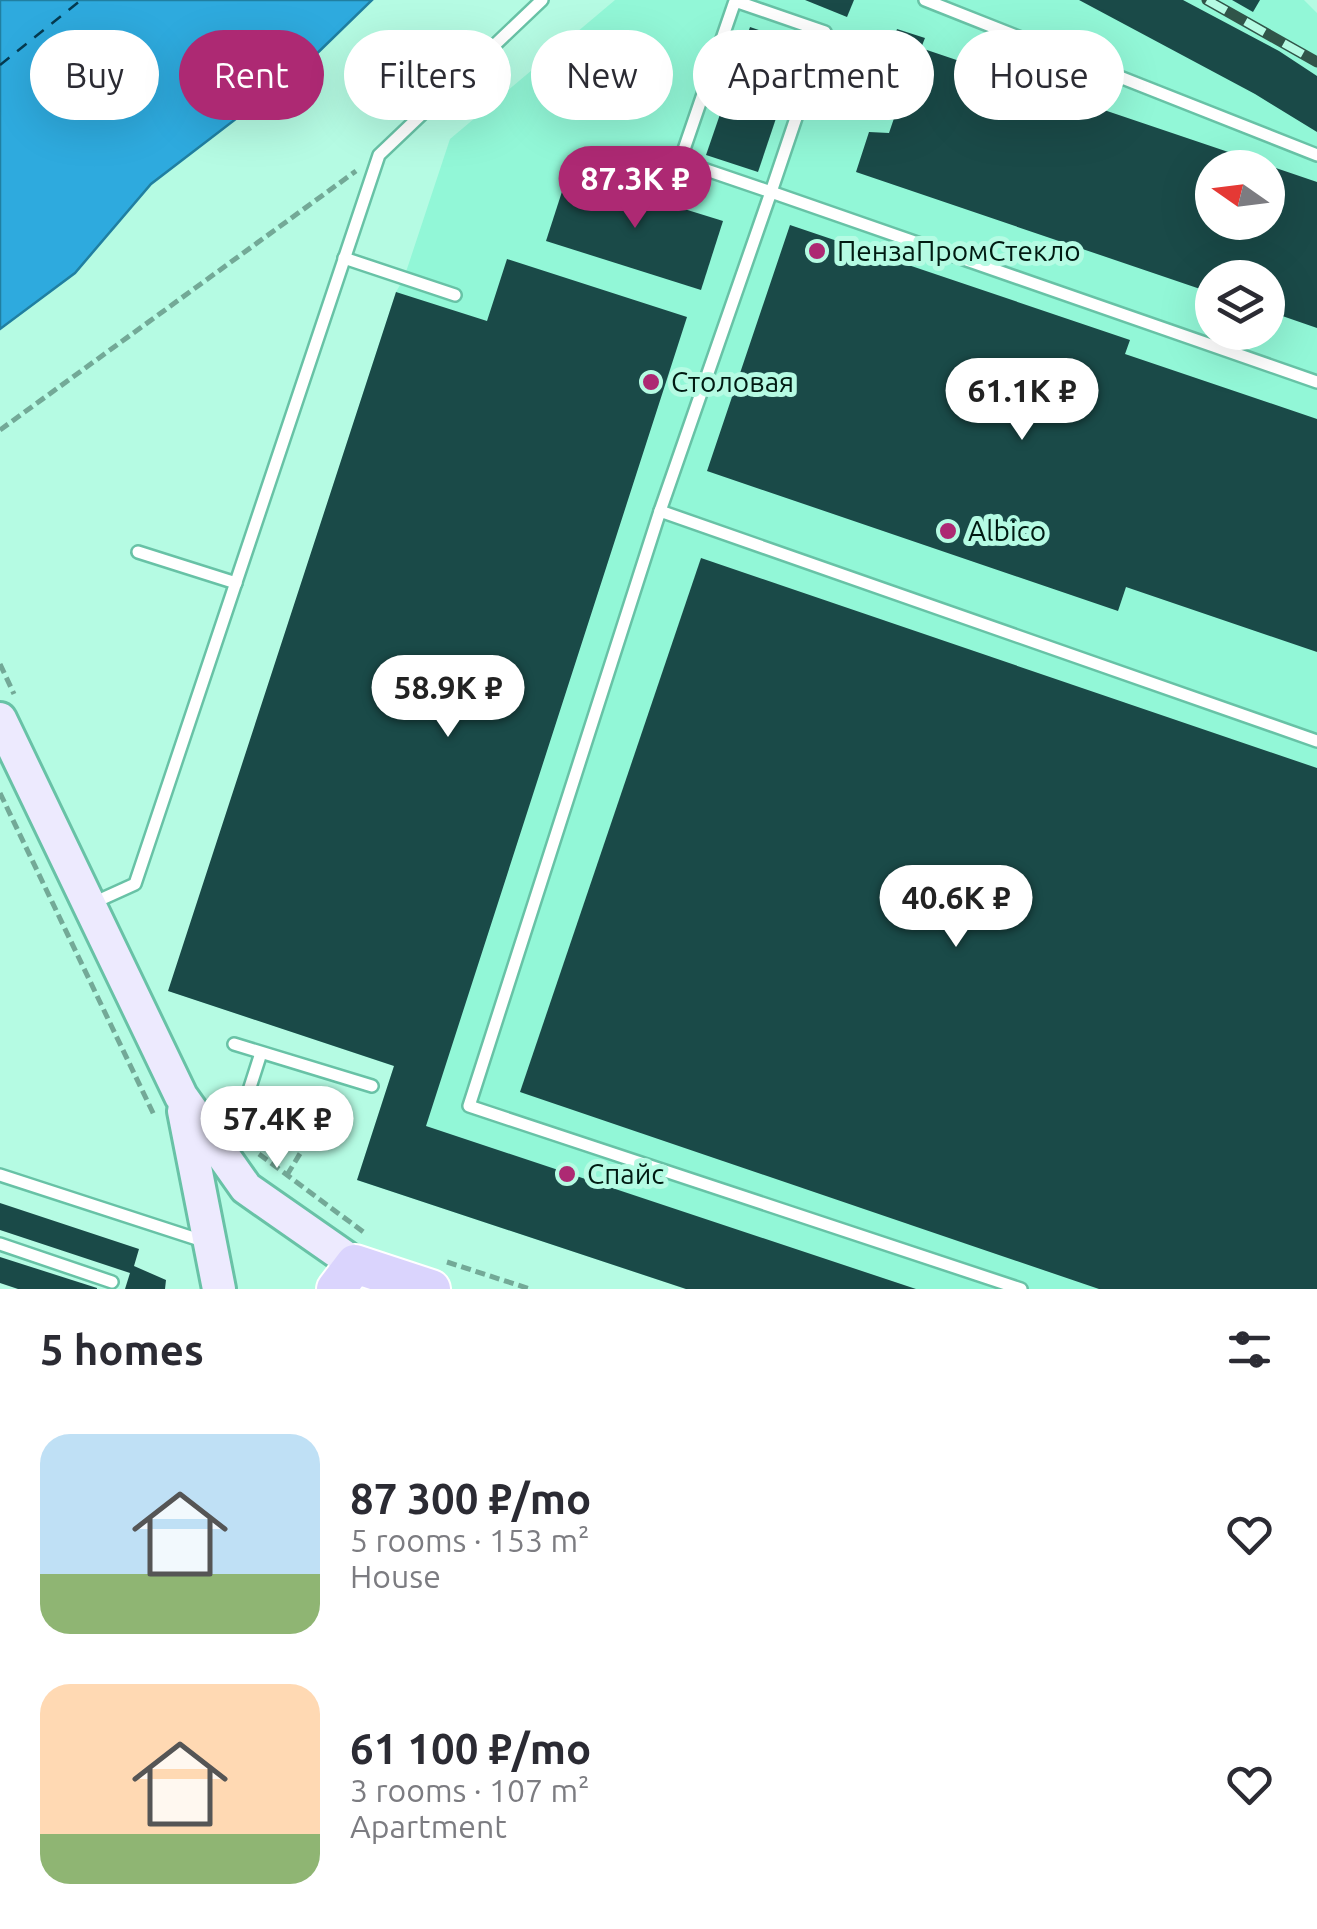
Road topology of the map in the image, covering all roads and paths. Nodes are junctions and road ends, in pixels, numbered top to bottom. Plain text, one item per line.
1 (542, 0) edge
2 (735, 0) edge
3 (925, 0) edge
4 (379, 155) junction
5 (1317, 156) edge
6 (770, 192) junction
7 (344, 258) junction
8 (454, 295) dead end
9 (1317, 382) edge
10 (0, 430) edge
11 (660, 511) junction
12 (138, 552) dead end
13 (236, 582) junction
14 (0, 664) edge
15 (9, 711) edge
16 (1317, 741) edge
17 (0, 793) edge
18 (89, 904) junction
19 (234, 1044) dead end
20 (261, 1053) junction
21 (372, 1086) dead end
22 (167, 1103) junction
23 (301, 1152) dead end
24 (227, 1160) junction
25 (286, 1174) dead end
26 (0, 1175) edge
27 (0, 1244) edge
28 (210, 1244) junction
29 (345, 1276) edge
30 (112, 1282) dead end
31 (219, 1289) edge
32 (430, 1289) edge
33 (1022, 1289) edge

1 - 4 lane
2 - 6 lane
2 - 6 lane
3 - 5 lane
4 - 7 lane
4 - 10 path
6 - 9 lane
6 - 11 lane
7 - 8 lane
7 - 13 lane
11 - 16 lane
11 - 33 lane
12 - 13 lane
13 - 18 lane
14 - 15 path
15 - 18 main road
17 - 22 path
18 - 22 main road
19 - 20 lane
20 - 21 lane
20 - 24 lane
22 - 24 main road
22 - 28 main road
23 - 25 path
24 - 29 main road
26 - 28 lane
27 - 30 lane
28 - 31 main road
29 - 32 main road

